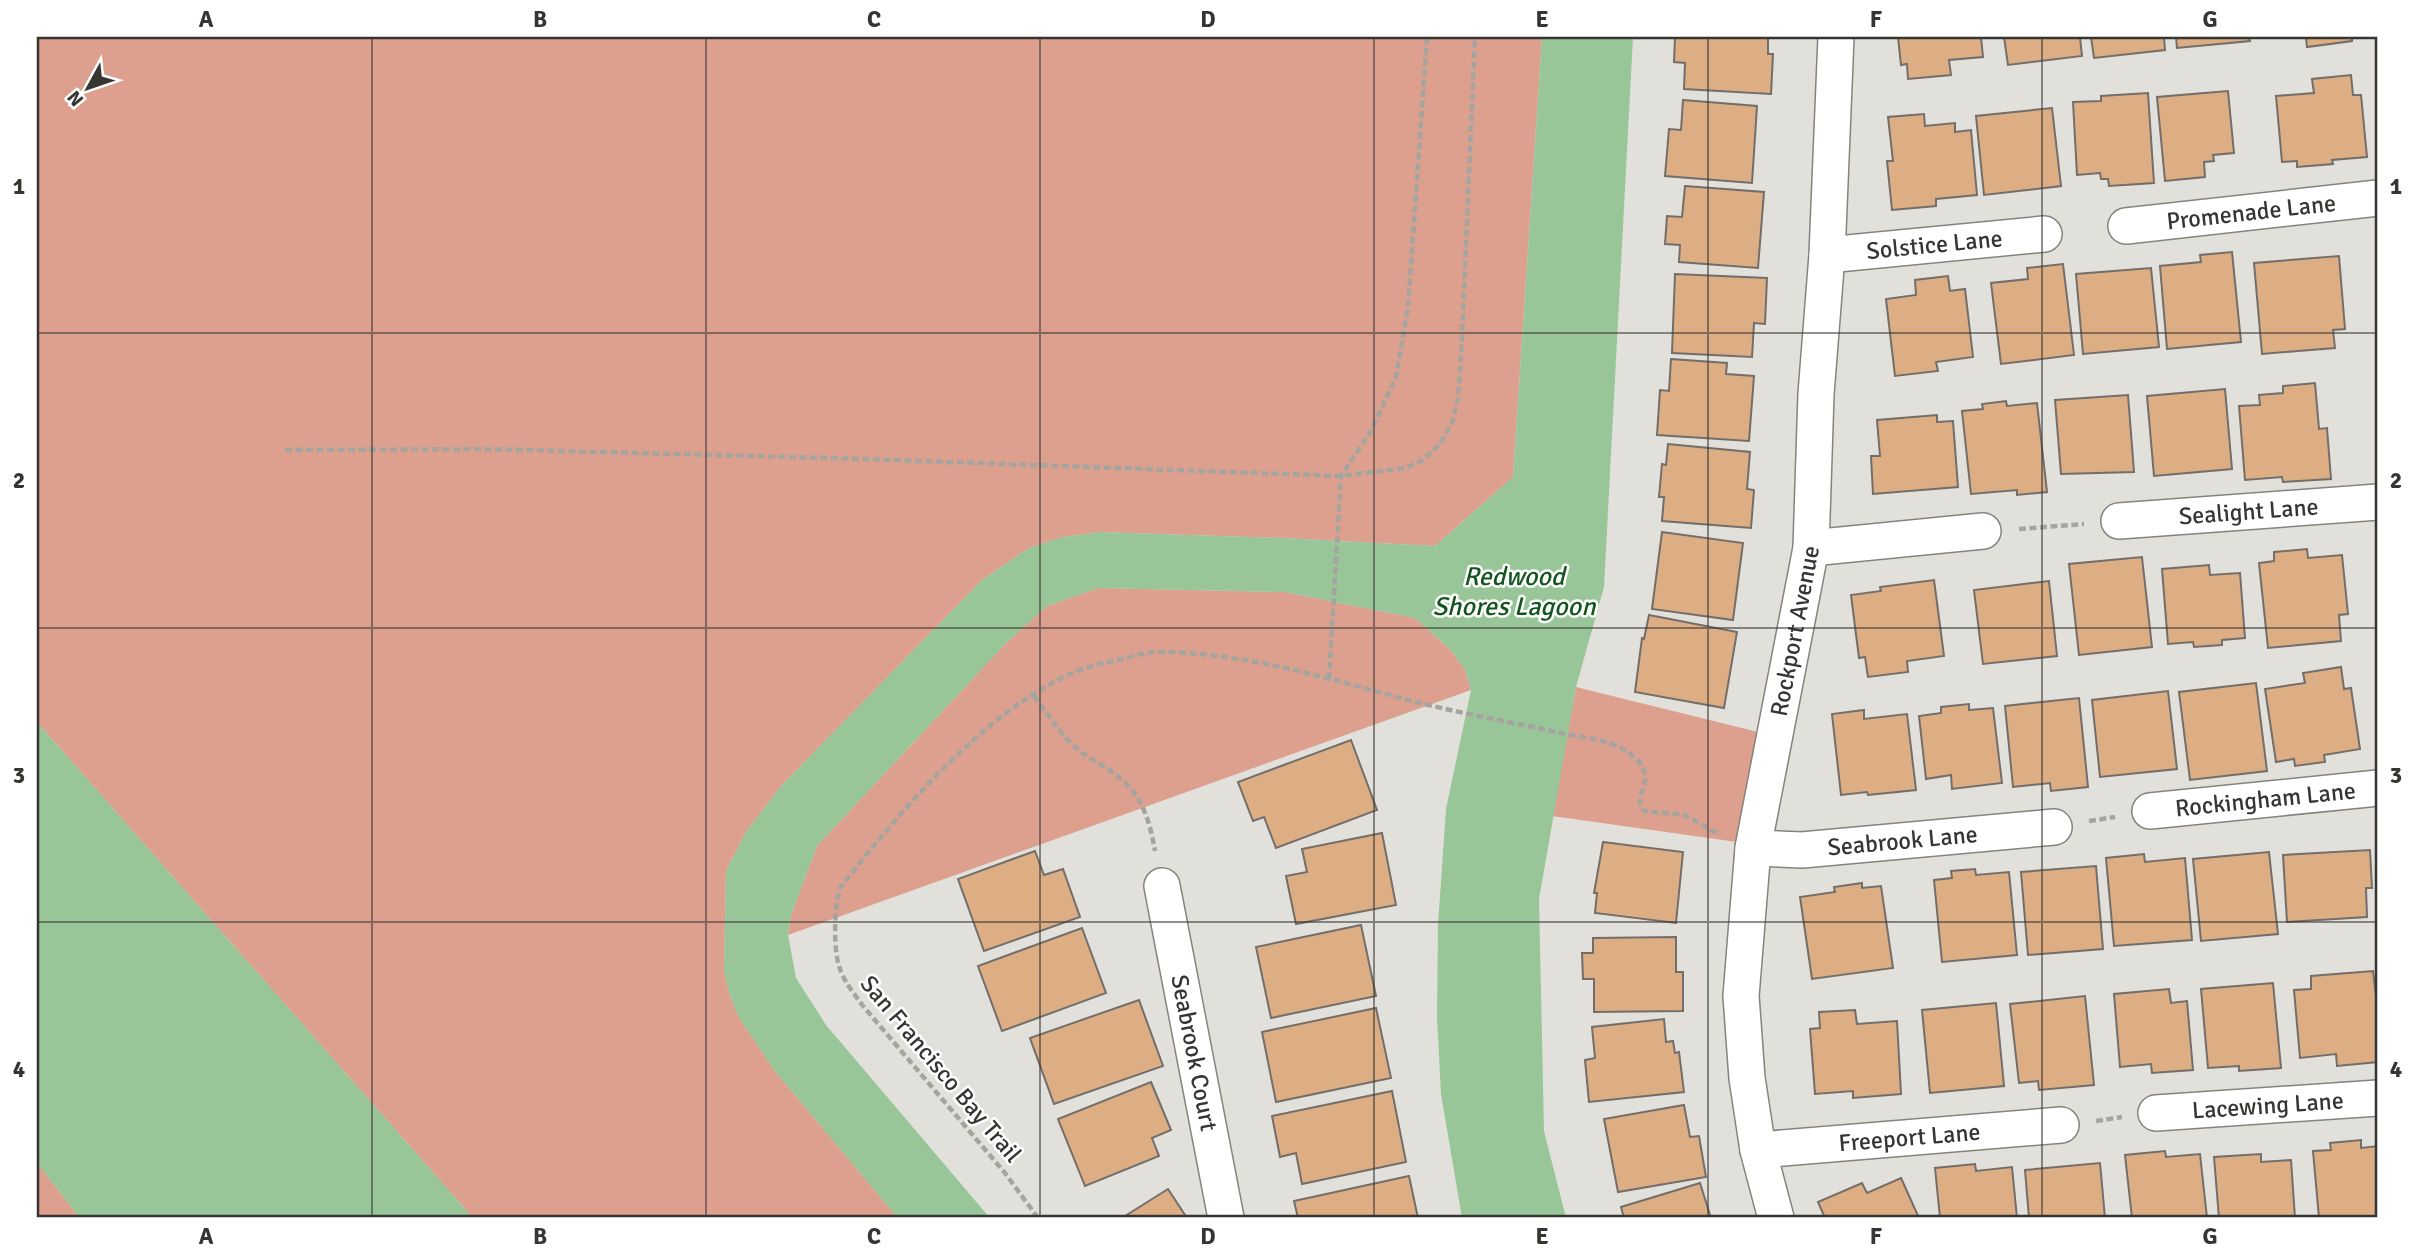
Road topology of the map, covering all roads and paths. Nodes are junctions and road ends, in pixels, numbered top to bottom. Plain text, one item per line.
1 (1427, 37) edge
2 (1475, 37) edge
3 (1836, 37) edge
4 (2378, 198) edge
5 (2126, 226) dead end
6 (2044, 234) dead end
7 (1827, 256) junction
8 (285, 450) dead end
9 (1341, 476) junction
10 (2378, 502) edge
11 (2119, 521) joint
12 (1983, 531) joint
13 (1811, 548) junction
14 (1329, 679) junction
15 (1034, 696) junction
16 (2378, 788) edge
17 (2150, 811) joint
18 (2054, 827) joint
19 (1753, 848) junction
20 (1161, 886) joint
21 (2378, 1098) edge
22 (2156, 1113) joint
23 (2061, 1125) joint
24 (1758, 1150) junction
25 (1038, 1218) edge
26 (1226, 1218) edge
27 (1776, 1218) edge

1 - 9 path
2 - 9 path
3 - 7 street, Rockport Avenue
4 - 5 street, Promenade Lane
6 - 7 street, Solstice Lane
7 - 13 street, Rockport Avenue
8 - 9 path
9 - 14 path
10 - 11 street, Sealight Lane
11 - 12 path
12 - 13 street
13 - 19 street, Rockport Avenue
14 - 15 path, San Francisco Bay Trail
14 - 19 path, San Francisco Bay Trail
15 - 20 path
15 - 25 path, San Francisco Bay Trail
16 - 17 street, Rockingham Lane
17 - 18 path
18 - 19 street, Seabrook Lane
19 - 24 street, Rockport Avenue
20 - 26 street, Seabrook Court
21 - 22 street, Lacewing Lane
22 - 23 path
23 - 24 street, Freeport Lane
24 - 27 street, Rockport Avenue

